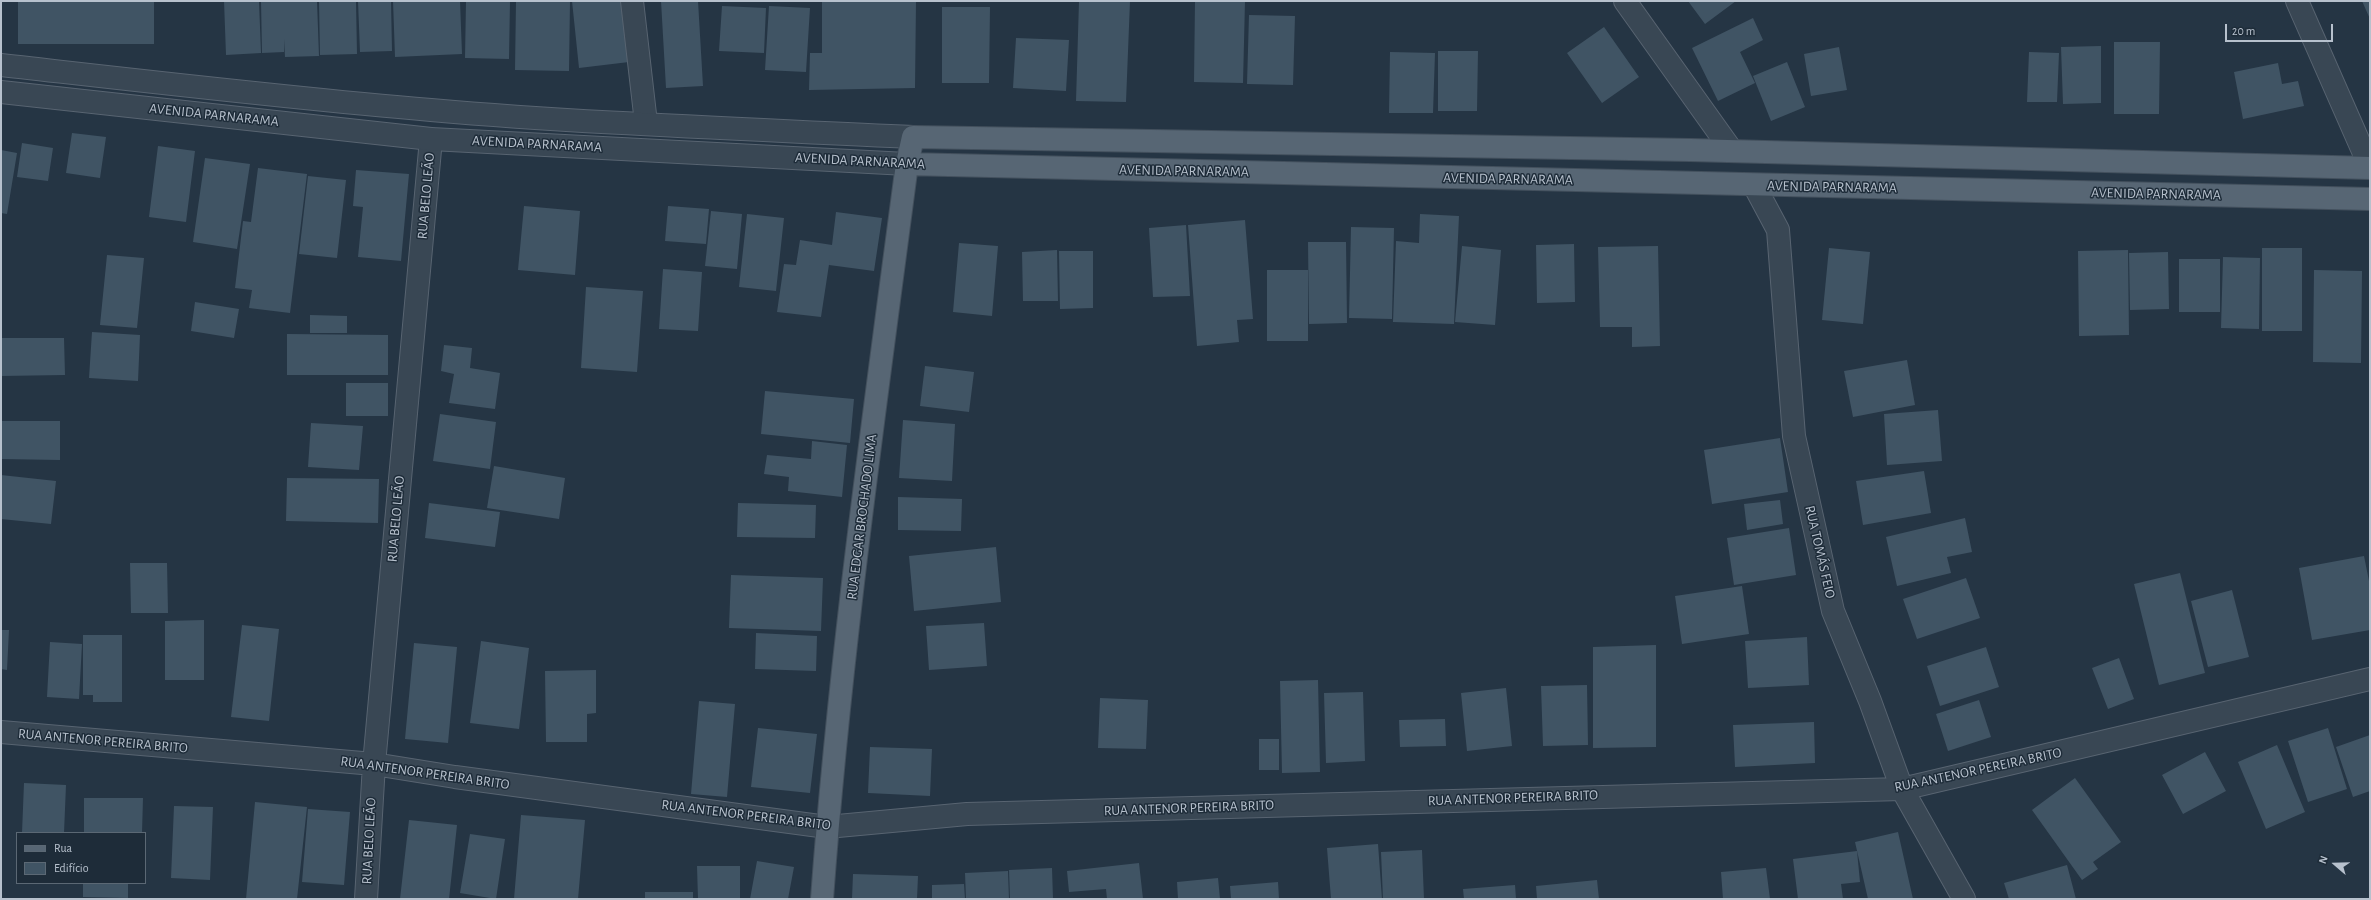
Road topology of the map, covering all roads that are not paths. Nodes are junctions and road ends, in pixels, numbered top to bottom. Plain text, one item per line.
1 (632, 1) edge
2 (1625, 1) edge
3 (2297, 1) edge
4 (1, 65) edge
5 (1, 92) edge
6 (432, 110) junction
7 (646, 123) junction
8 (913, 137) junction
9 (431, 139) junction
10 (644, 150) junction
11 (1690, 150) junction
12 (1732, 151) junction
13 (907, 164) junction
14 (2370, 167) edge
15 (1694, 183) junction
16 (1754, 185) junction
17 (2370, 199) edge
18 (2370, 679) edge
19 (1, 732) edge
20 (374, 764) junction
21 (1902, 789) junction
22 (827, 827) junction
23 (366, 899) edge
24 (822, 899) edge
25 (1964, 899) edge

1 - 7 street
2 - 12 street
3 - 14 street
4 - 6 street, AVENIDA PARNARAMA
5 - 9 street, AVENIDA PARNARAMA
6 - 7 street, AVENIDA PARNARAMA
6 - 9 street, RUA BELO LEÃO
7 - 8 street, AVENIDA PARNARAMA
7 - 10 street
8 - 11 main road, AVENIDA PARNARAMA
8 - 13 main road, RUA EDGAR BROCHADO LIMA
9 - 10 street, AVENIDA PARNARAMA
9 - 20 street, RUA BELO LEÃO
10 - 13 street, AVENIDA PARNARAMA
11 - 12 main road, AVENIDA PARNARAMA
11 - 15 main road
12 - 14 main road, AVENIDA PARNARAMA
13 - 15 main road, AVENIDA PARNARAMA
13 - 22 main road, RUA EDGAR BROCHADO LIMA
15 - 16 main road, AVENIDA PARNARAMA
16 - 17 main road, AVENIDA PARNARAMA
16 - 21 street, RUA TOMÁS FEIO
18 - 21 street, RUA ANTENOR PEREIRA BRITO
19 - 20 street, RUA ANTENOR PEREIRA BRITO
20 - 22 street, RUA ANTENOR PEREIRA BRITO
20 - 23 street, RUA BELO LEÃO
21 - 22 street, RUA ANTENOR PEREIRA BRITO
21 - 25 street, RUA TOMÁS FEIO
22 - 24 main road, RUA EDGAR BROCHADO LIMA

